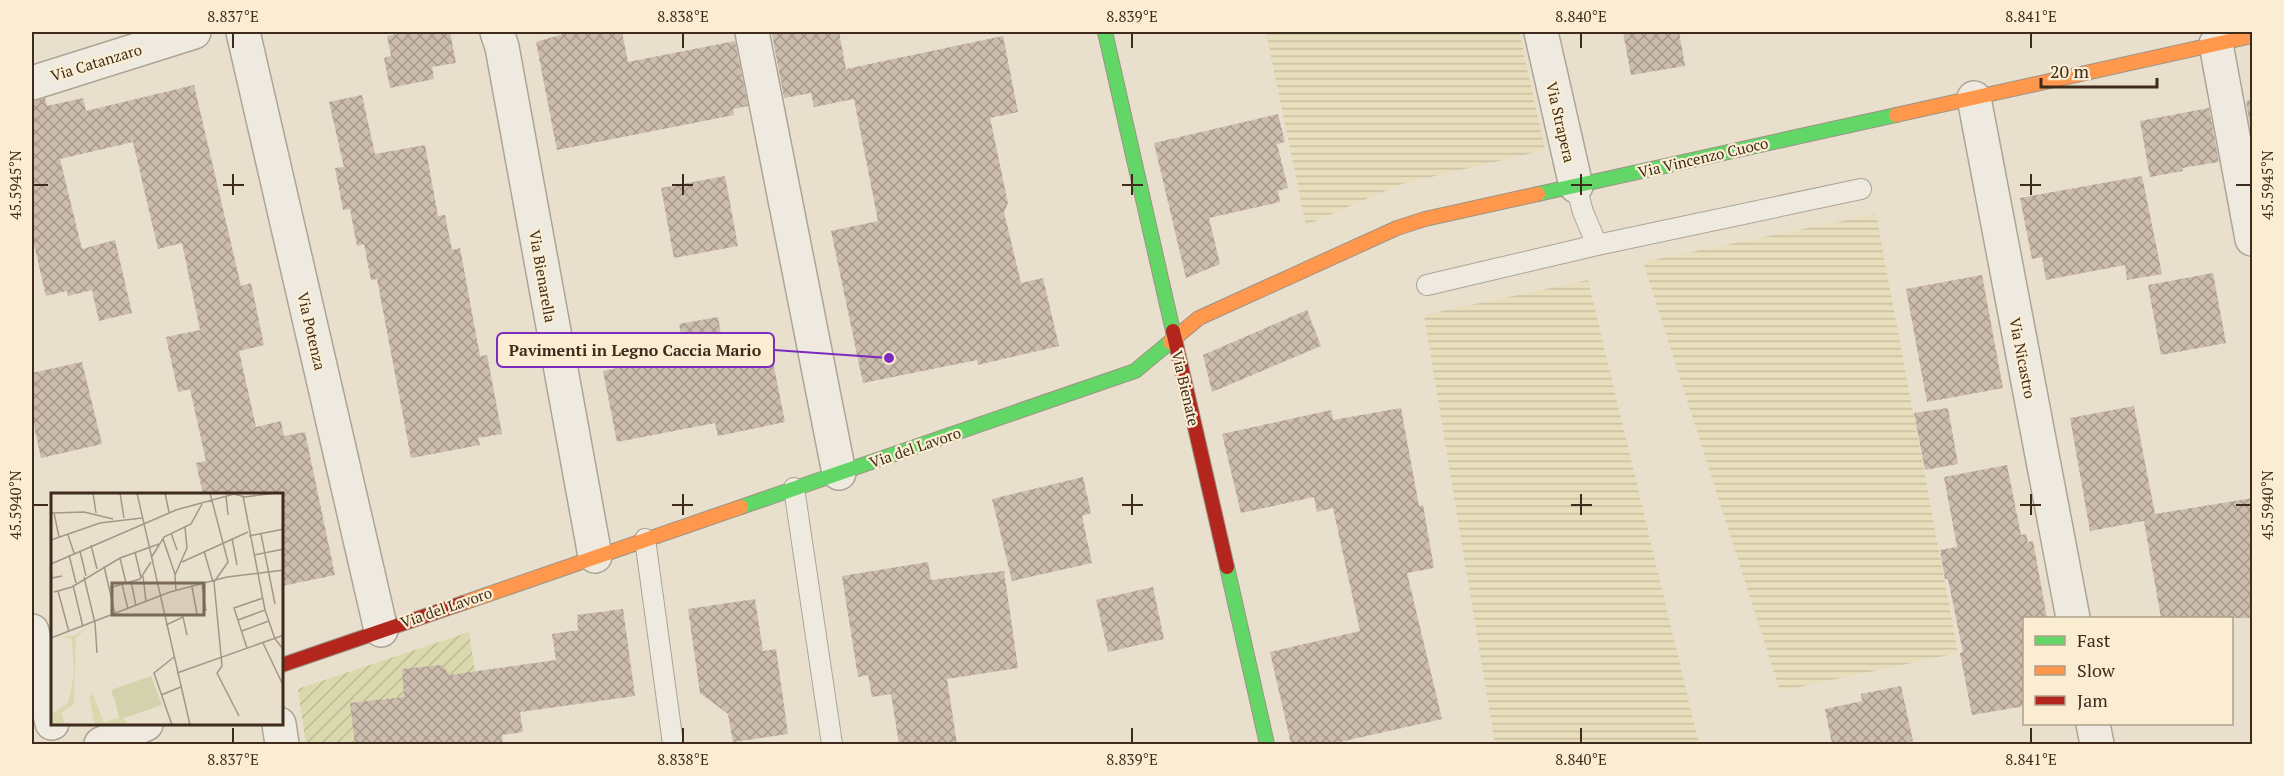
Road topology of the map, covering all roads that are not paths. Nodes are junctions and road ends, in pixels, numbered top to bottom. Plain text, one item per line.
1 (194, 32) edge
2 (243, 32) edge
3 (497, 32) edge
4 (752, 32) edge
5 (1105, 32) edge
6 (1541, 32) edge
7 (2253, 36) edge
8 (2216, 44) junction
9 (32, 82) edge
10 (1974, 98) junction
11 (1576, 186) junction
12 (1860, 189) dead end
13 (2253, 239) edge
14 (1597, 245) junction
15 (1427, 285) dead end
16 (1175, 337) junction
17 (839, 473) junction
18 (794, 488) junction
19 (645, 539) junction
20 (595, 556) junction
21 (2073, 617) edge
22 (381, 630) junction
23 (32, 631) edge
24 (284, 664) edge
25 (51, 718) edge
26 (53, 725) edge
27 (142, 725) edge
28 (279, 725) edge
29 (2093, 725) edge
30 (58, 744) edge
31 (101, 744) edge
32 (282, 744) edge
33 (674, 744) edge
34 (832, 744) edge
35 (1267, 744) edge
36 (2097, 744) edge

1 - 9 street, Via Catanzaro
2 - 22 street, Via Potenza
3 - 20 street, Via Bienarella
4 - 17 street
5 - 16 street, Via Bienate
6 - 11 street, Via Strapera
7 - 8 street, Via Vincenzo Cuoco
8 - 10 street, Via Vincenzo Cuoco
8 - 13 street
10 - 11 street, Via Vincenzo Cuoco
10 - 21 street, Via Nicastro
11 - 14 lane, Via Strapera
11 - 16 street, Via Vincenzo Cuoco
12 - 14 lane
14 - 15 lane
16 - 17 street, Via del Lavoro
16 - 35 street, Via Bienate
17 - 18 street, Via del Lavoro
18 - 19 street, Via del Lavoro
18 - 34 lane
19 - 20 street, Via del Lavoro
19 - 33 lane
20 - 22 street, Via del Lavoro
22 - 24 street, Via del Lavoro
23 - 25 street
26 - 30 street
27 - 31 street
28 - 32 street
29 - 36 street

